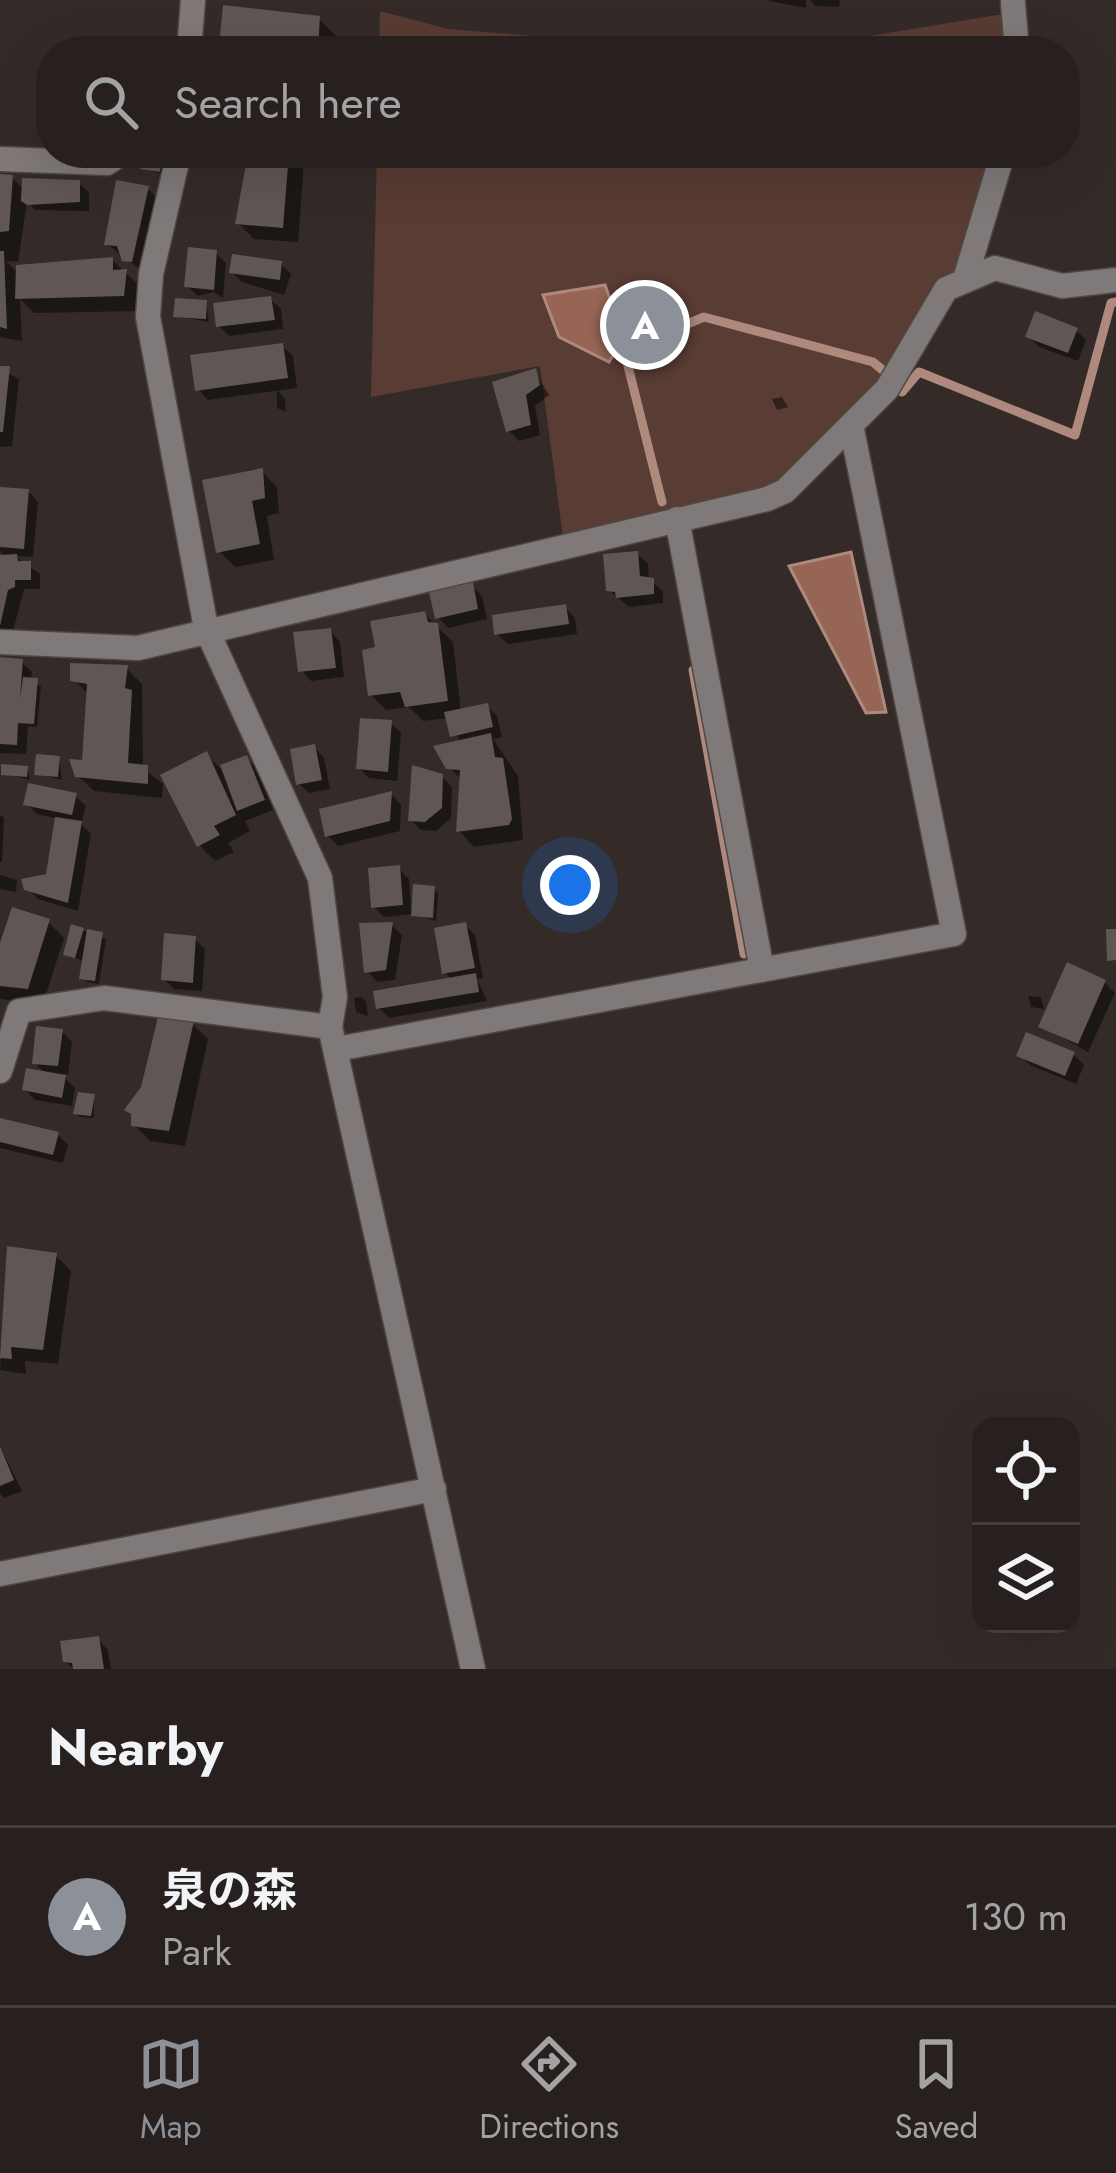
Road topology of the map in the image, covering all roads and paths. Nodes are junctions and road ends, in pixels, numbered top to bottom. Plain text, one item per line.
1 (193, 0) edge
2 (1012, 3) dead end
3 (190, 36) edge
4 (1015, 36) edge
5 (0, 159) edge
6 (36, 160) edge
7 (176, 168) edge
8 (998, 168) edge
9 (966, 276) junction
10 (1116, 280) edge
11 (851, 425) junction
12 (677, 519) junction
13 (206, 628) junction
14 (0, 642) edge
15 (762, 970) junction
16 (9, 1008) edge
17 (334, 1038) junction
18 (0, 1071) edge
19 (434, 1489) junction
20 (0, 1574) edge
21 (473, 1669) edge

1 - 3 street
2 - 4 street
5 - 6 street
7 - 13 street
8 - 9 street
9 - 10 street
9 - 11 street
11 - 12 street
11 - 15 street
12 - 13 street
12 - 15 street
13 - 14 street
13 - 17 street
15 - 17 street
16 - 17 street
16 - 18 street
17 - 19 street
19 - 20 street
19 - 21 street

